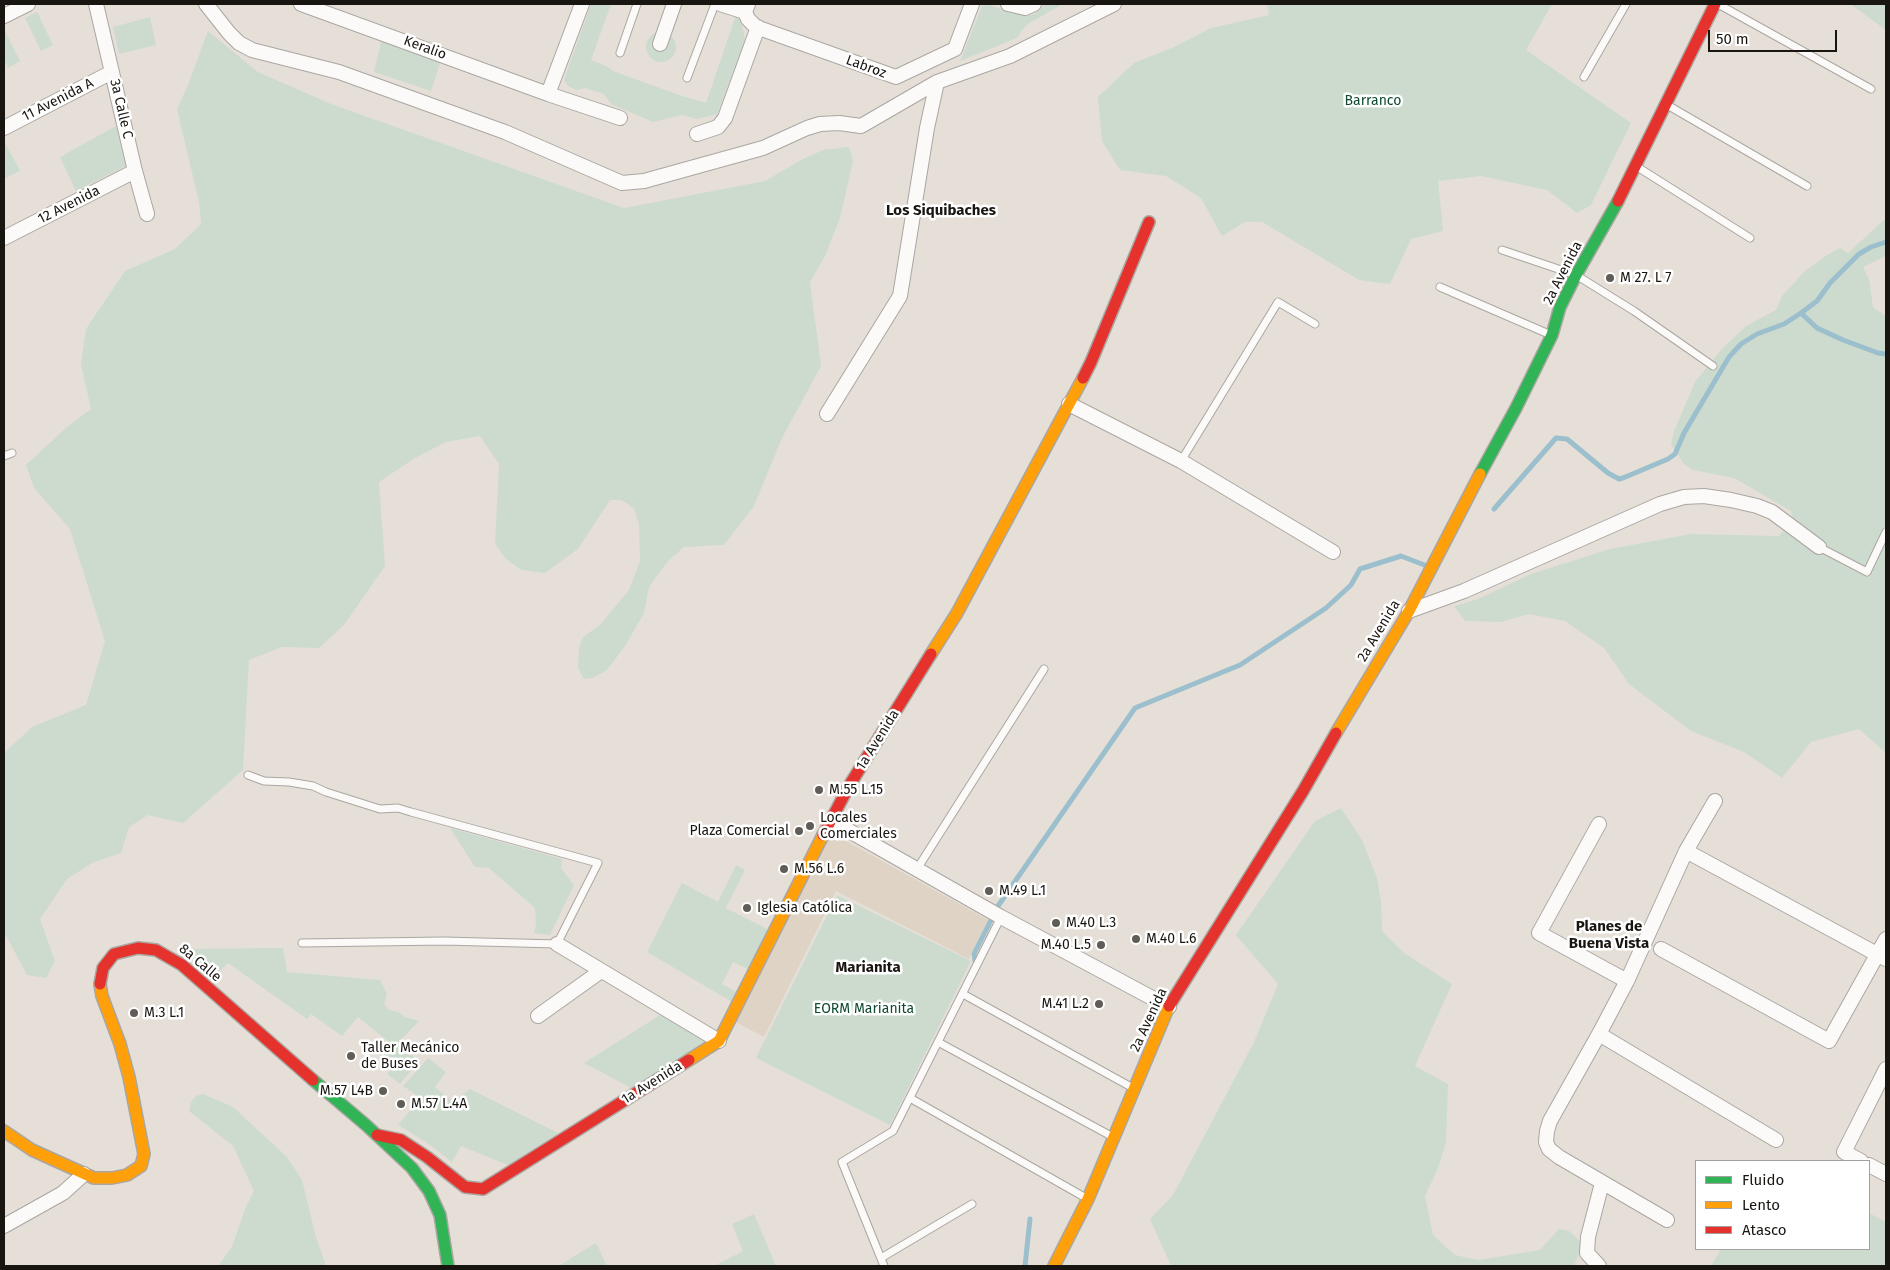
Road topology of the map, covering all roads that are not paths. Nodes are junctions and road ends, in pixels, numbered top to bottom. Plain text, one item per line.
1 (28, 4) edge
2 (96, 4) edge
3 (206, 4) edge
4 (301, 4) edge
5 (582, 4) edge
6 (637, 4) edge
7 (674, 4) edge
8 (715, 4) edge
9 (720, 4) edge
10 (972, 4) edge
11 (1008, 4) edge
12 (1034, 4) edge
13 (1114, 4) edge
14 (1626, 4) edge
15 (1717, 4) edge
16 (747, 8) edge
17 (4, 16) edge
18 (758, 27) junction
19 (660, 44) dead end
20 (620, 53) dead end
21 (112, 72) junction
22 (1584, 77) dead end
23 (687, 78) dead end
24 (937, 82) junction
25 (1871, 89) dead end
26 (548, 94) junction
27 (1666, 105) junction
28 (620, 118) dead end
29 (4, 128) edge
30 (697, 134) dead end
31 (1637, 166) junction
32 (135, 171) junction
33 (1807, 186) dead end
34 (146, 214) dead end
35 (1149, 222) dead end
36 (4, 238) edge
37 (1750, 238) dead end
38 (1502, 250) dead end
39 (1576, 275) junction
40 (1440, 287) dead end
41 (1314, 324) dead end
42 (1552, 335) junction
43 (1713, 366) dead end
44 (1069, 404) junction
45 (827, 414) dead end
46 (12, 452) dead end
47 (4, 456) edge
48 (1181, 461) junction
49 (1886, 532) edge
50 (1819, 547) joint
51 (1333, 552) dead end
52 (1409, 611) junction
53 (1044, 669) dead end
54 (248, 775) dead end
55 (1715, 801) dead end
56 (830, 820) junction
57 (1599, 824) dead end
58 (1686, 851) junction
59 (917, 869) junction
60 (999, 916) junction
61 (1886, 939) edge
62 (302, 944) dead end
63 (557, 944) junction
64 (1661, 948) dead end
65 (1882, 957) edge
66 (601, 970) junction
67 (1627, 981) junction
68 (963, 994) junction
69 (1169, 1007) junction
70 (538, 1016) dead end
71 (1599, 1034) junction
72 (720, 1041) junction
73 (938, 1042) junction
74 (1886, 1069) edge
75 (1135, 1089) junction
76 (910, 1098) junction
77 (4, 1131) edge
78 (377, 1135) junction
79 (1113, 1137) junction
80 (1776, 1140) dead end
81 (1859, 1160) edge
82 (1870, 1166) edge
83 (84, 1174) junction
84 (1886, 1174) edge
85 (1602, 1183) junction
86 (1088, 1199) junction
87 (972, 1204) dead end
88 (1668, 1220) dead end
89 (4, 1226) edge
90 (881, 1258) junction
91 (448, 1266) edge
92 (884, 1266) edge
93 (1054, 1266) edge
94 (1599, 1266) edge

1 - 17 street
2 - 21 street, 3a Calle C
3 - 24 street
4 - 26 street, Keralio
5 - 26 street
6 - 20 lane
7 - 19 street
8 - 23 lane
9 - 16 street, Labroz
10 - 18 street, Labroz
11 - 12 street
13 - 24 street
14 - 22 lane
15 - 25 lane
15 - 27 street, 2a Avenida
16 - 18 street, Labroz
18 - 30 street
21 - 29 street, 11 Avenida A
21 - 32 street, 3a Calle C
24 - 45 street
26 - 28 street, Keralio
27 - 31 street, 2a Avenida
27 - 33 lane
31 - 37 lane
31 - 39 street, 2a Avenida
32 - 34 street, 3a Calle C
32 - 36 street, 12 Avenida
35 - 44 street, 1a Avenida
38 - 39 lane
39 - 42 street, 2a Avenida
39 - 43 lane
40 - 42 lane
41 - 48 lane
42 - 52 street, 2a Avenida
44 - 48 street
44 - 56 street, 1a Avenida
46 - 47 lane
48 - 51 street
49 - 50 lane
50 - 52 street
52 - 69 street, 2a Avenida
53 - 59 lane
54 - 63 lane
55 - 58 street
56 - 59 street
56 - 72 street, 1a Avenida
57 - 67 street
58 - 65 street
58 - 67 street
59 - 60 street
60 - 68 lane
60 - 69 street
61 - 65 street
62 - 63 lane
63 - 66 street
64 - 65 street
66 - 70 street
66 - 72 street
67 - 71 street
68 - 73 lane
68 - 75 lane
69 - 75 street, 2a Avenida
71 - 80 street
71 - 85 street
72 - 78 street, 1a Avenida
73 - 76 lane
73 - 79 lane
74 - 81 street
75 - 79 street, 2a Avenida
76 - 86 lane
76 - 90 lane
77 - 83 street, 8a Calle
78 - 83 street, 8a Calle
78 - 91 street, 8a Calle
79 - 86 street, 2a Avenida
82 - 84 street
83 - 89 street
85 - 88 street
85 - 94 street
86 - 93 street, 2a Avenida
87 - 90 lane
90 - 92 lane

